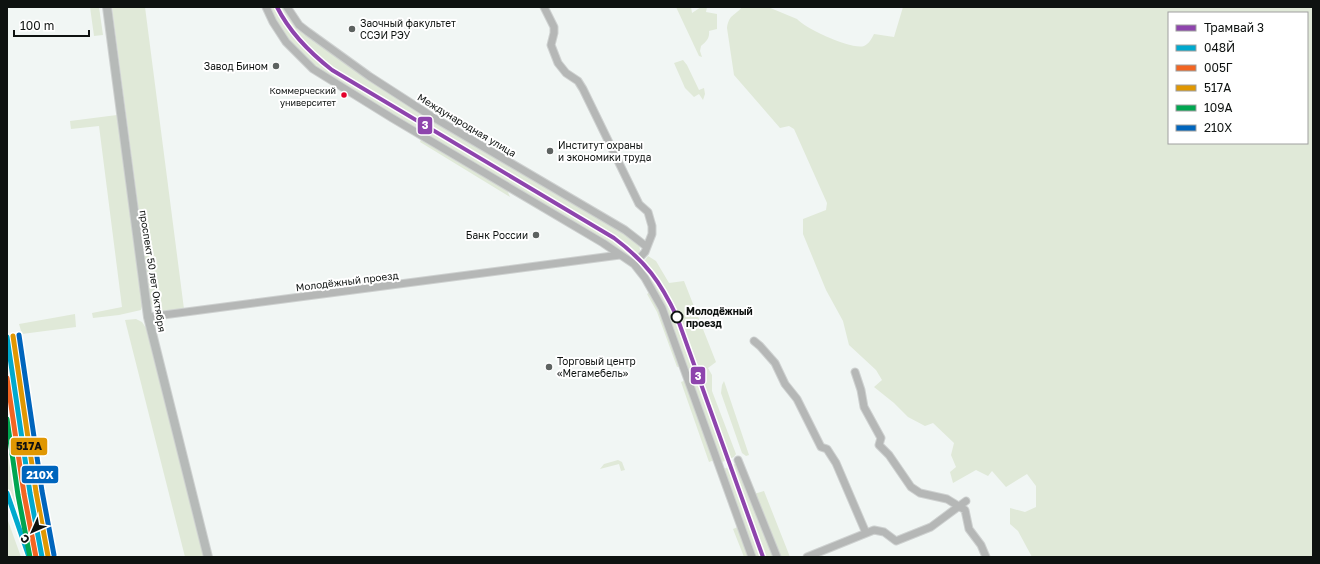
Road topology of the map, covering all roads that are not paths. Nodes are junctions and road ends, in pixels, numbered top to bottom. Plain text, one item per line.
1 (107, 7) edge
2 (266, 7) edge
3 (287, 7) edge
4 (544, 7) edge
5 (647, 247) junction
6 (620, 256) junction
7 (634, 264) junction
8 (148, 317) junction
9 (754, 342) dead end
10 (854, 372) dead end
11 (738, 460) dead end
12 (966, 501) dead end
13 (959, 506) junction
14 (866, 533) junction
15 (208, 557) edge
16 (752, 557) edge
17 (777, 557) edge
18 (807, 557) edge
19 (986, 557) edge

1 - 8 main road, проспект 50 лет Октября
2 - 6 street
3 - 5 street, Международная улица
4 - 5 street
5 - 7 street
6 - 7 street
6 - 8 street, Молодёжный проезд
7 - 16 street
8 - 15 main road, проспект 50 лет Октября
9 - 14 street
10 - 13 street
11 - 17 street
12 - 13 street
13 - 14 street
13 - 19 street
14 - 18 street

